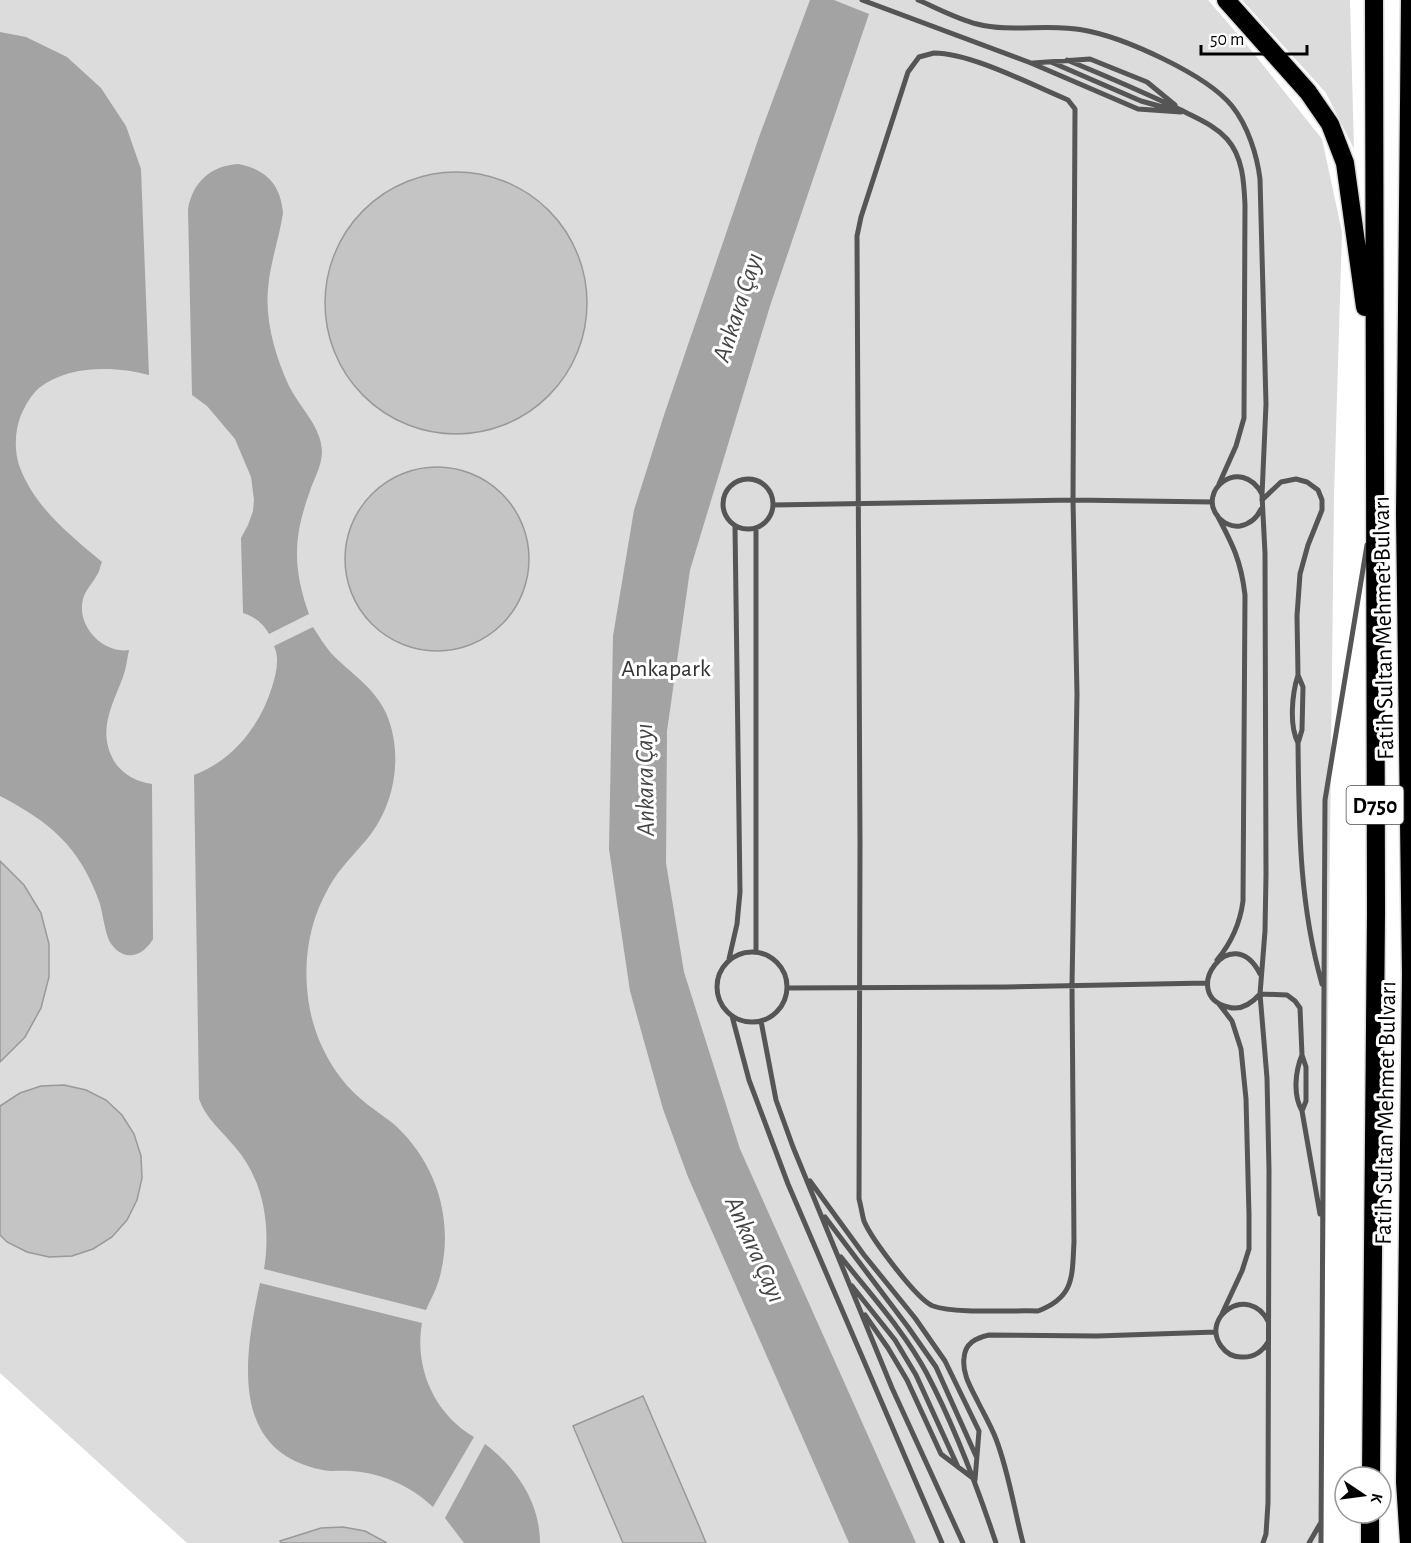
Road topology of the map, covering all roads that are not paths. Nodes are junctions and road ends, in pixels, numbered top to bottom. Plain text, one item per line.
1 (862, 0) edge
2 (918, 0) edge
3 (1226, 0) edge
4 (1374, 0) edge
5 (1410, 0) edge
6 (1067, 60) junction
7 (1049, 62) junction
8 (1031, 63) junction
9 (1184, 112) junction
10 (1374, 377) junction
11 (1411, 452) edge
12 (1219, 484) junction
13 (1073, 500) junction
14 (1262, 500) junction
15 (1212, 502) junction
16 (1374, 502) junction
17 (857, 503) junction
18 (773, 505) junction
19 (1217, 515) junction
20 (1405, 515) junction
21 (735, 526) junction
22 (756, 528) junction
23 (1409, 702) edge
24 (756, 952) junction
25 (729, 959) junction
26 (1217, 960) junction
27 (1261, 975) junction
28 (1207, 983) junction
29 (1072, 986) junction
30 (788, 988) junction
31 (860, 988) junction
32 (1324, 990) junction
33 (1260, 994) junction
34 (1220, 1004) junction
35 (732, 1016) junction
36 (761, 1021) junction
37 (1410, 1089) edge
38 (805, 1175) junction
39 (820, 1210) junction
40 (1322, 1229) junction
41 (837, 1251) junction
42 (1409, 1253) edge
43 (847, 1279) junction
44 (859, 1307) junction
45 (1221, 1316) junction
46 (1268, 1322) junction
47 (1216, 1332) junction
48 (1268, 1340) junction
49 (977, 1458) junction
50 (1371, 1465) edge
51 (958, 1467) junction
52 (975, 1480) junction
53 (1409, 1506) edge
54 (1321, 1523) junction
55 (1370, 1525) edge
56 (942, 1543) edge
57 (963, 1543) edge
58 (996, 1543) edge
59 (1023, 1543) edge
60 (1263, 1543) edge
61 (1309, 1543) edge
62 (1321, 1543) edge
63 (1370, 1543) edge
64 (1409, 1543) edge

1 - 8 lane
2 - 14 lane
3 - 10 highway
4 - 10 highway, Fatih Sultan Mehmet Bulvarı / D750
5 - 20 highway, Fatih Sultan Mehmet Bulvarı / D750
6 - 7 lane
6 - 9 lane
6 - 9 lane
7 - 8 lane
7 - 9 lane
8 - 9 lane
9 - 12 lane
10 - 16 highway, Fatih Sultan Mehmet Bulvarı / D750
11 - 20 highway
12 - 14 lane
12 - 15 lane
13 - 15 lane
13 - 17 lane
13 - 17 lane
13 - 29 lane
14 - 19 lane
14 - 27 lane
14 - 32 lane
15 - 19 lane
16 - 32 lane
16 - 50 highway, Fatih Sultan Mehmet Bulvarı / D750
17 - 18 lane
17 - 31 lane
18 - 21 lane
18 - 22 lane
19 - 26 lane
20 - 23 highway, Fatih Sultan Mehmet Bulvarı / D750
21 - 22 lane
21 - 25 lane
22 - 24 lane
23 - 37 highway, Fatih Sultan Mehmet Bulvarı / D750
24 - 25 lane
24 - 30 lane
25 - 35 lane
26 - 27 lane
26 - 28 lane
27 - 33 lane
28 - 29 lane
28 - 34 lane
29 - 31 lane
29 - 31 lane
30 - 31 lane
30 - 36 lane
32 - 40 lane
33 - 34 lane
33 - 40 lane
33 - 46 lane
34 - 45 lane
35 - 36 lane
35 - 56 lane
36 - 38 lane
37 - 42 highway, Fatih Sultan Mehmet Bulvarı / D750
38 - 39 lane
38 - 49 lane
39 - 41 lane
39 - 49 lane
40 - 54 lane
41 - 43 lane
41 - 52 lane
42 - 53 highway, Fatih Sultan Mehmet Bulvarı / D750
43 - 44 lane
43 - 51 lane
44 - 51 lane
44 - 57 lane
45 - 46 lane
45 - 47 lane
46 - 48 lane
47 - 48 lane
47 - 59 lane
48 - 60 lane
49 - 52 lane
51 - 52 lane
52 - 58 lane
53 - 64 highway, Fatih Sultan Mehmet Bulvarı / D750
54 - 61 lane
54 - 62 lane
55 - 63 highway

